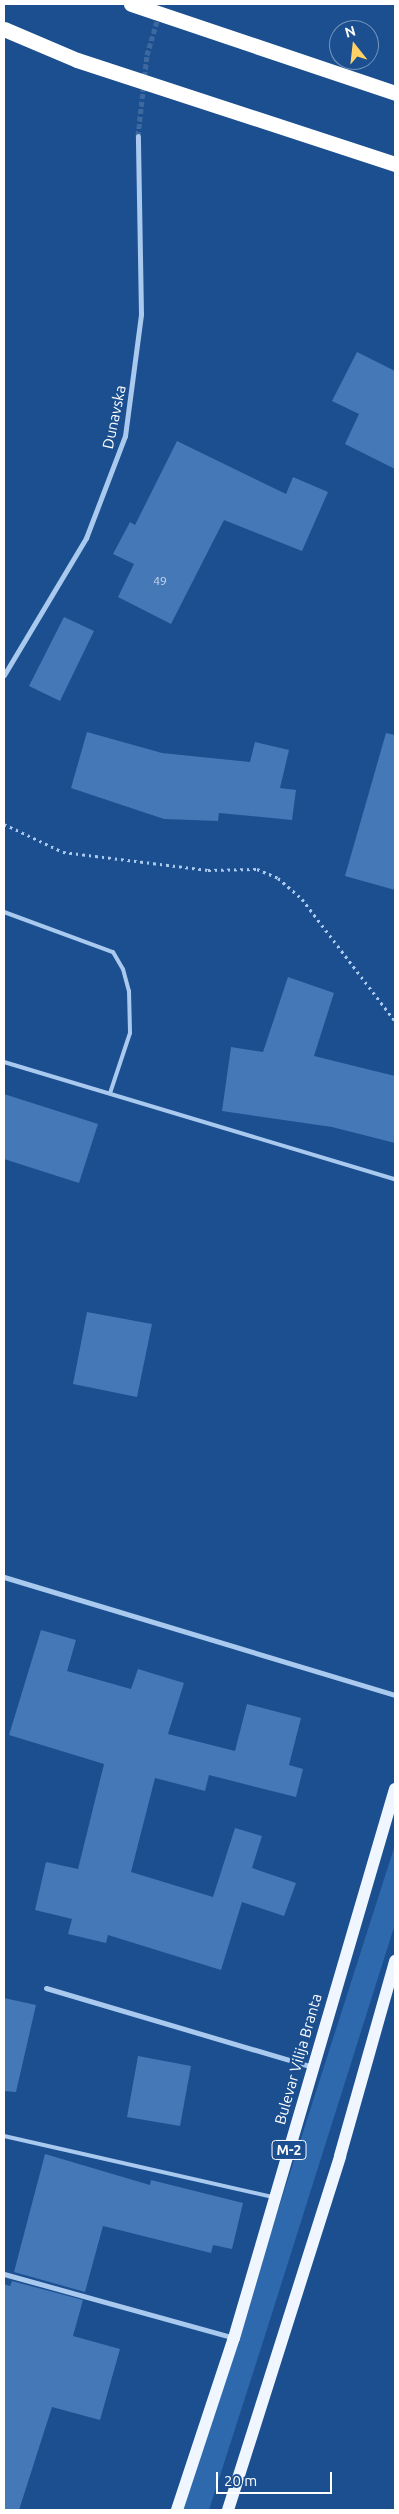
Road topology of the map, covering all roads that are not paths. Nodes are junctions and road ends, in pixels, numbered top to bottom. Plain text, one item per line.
1 (131, 4) edge
2 (4, 29) edge
3 (395, 92) edge
4 (138, 136) tunnel mouth
5 (395, 164) edge
6 (4, 675) edge
7 (4, 912) edge
8 (4, 1062) edge
9 (110, 1093) junction
10 (395, 1179) edge
11 (4, 1577) edge
12 (395, 1695) edge
13 (395, 1789) edge
14 (395, 1961) edge
15 (46, 1988) dead end
16 (313, 2067) junction
17 (4, 2136) edge
18 (275, 2197) junction
19 (4, 2274) edge
20 (234, 2338) junction
21 (177, 2510) edge
22 (228, 2510) edge

1 - 3 highway
2 - 5 highway
4 - 6 street, Dunavska
7 - 9 lane
8 - 9 lane
9 - 10 lane
11 - 12 street
13 - 16 main road, Bulevar Vilija Branta / M-2
14 - 22 main road
15 - 16 street
16 - 18 main road, Bulevar Vilija Branta / M-2
17 - 18 lane
18 - 20 main road, Bulevar Vilija Branta / M-2
19 - 20 street
20 - 21 main road, Bulevar Vilija Branta / M-2

